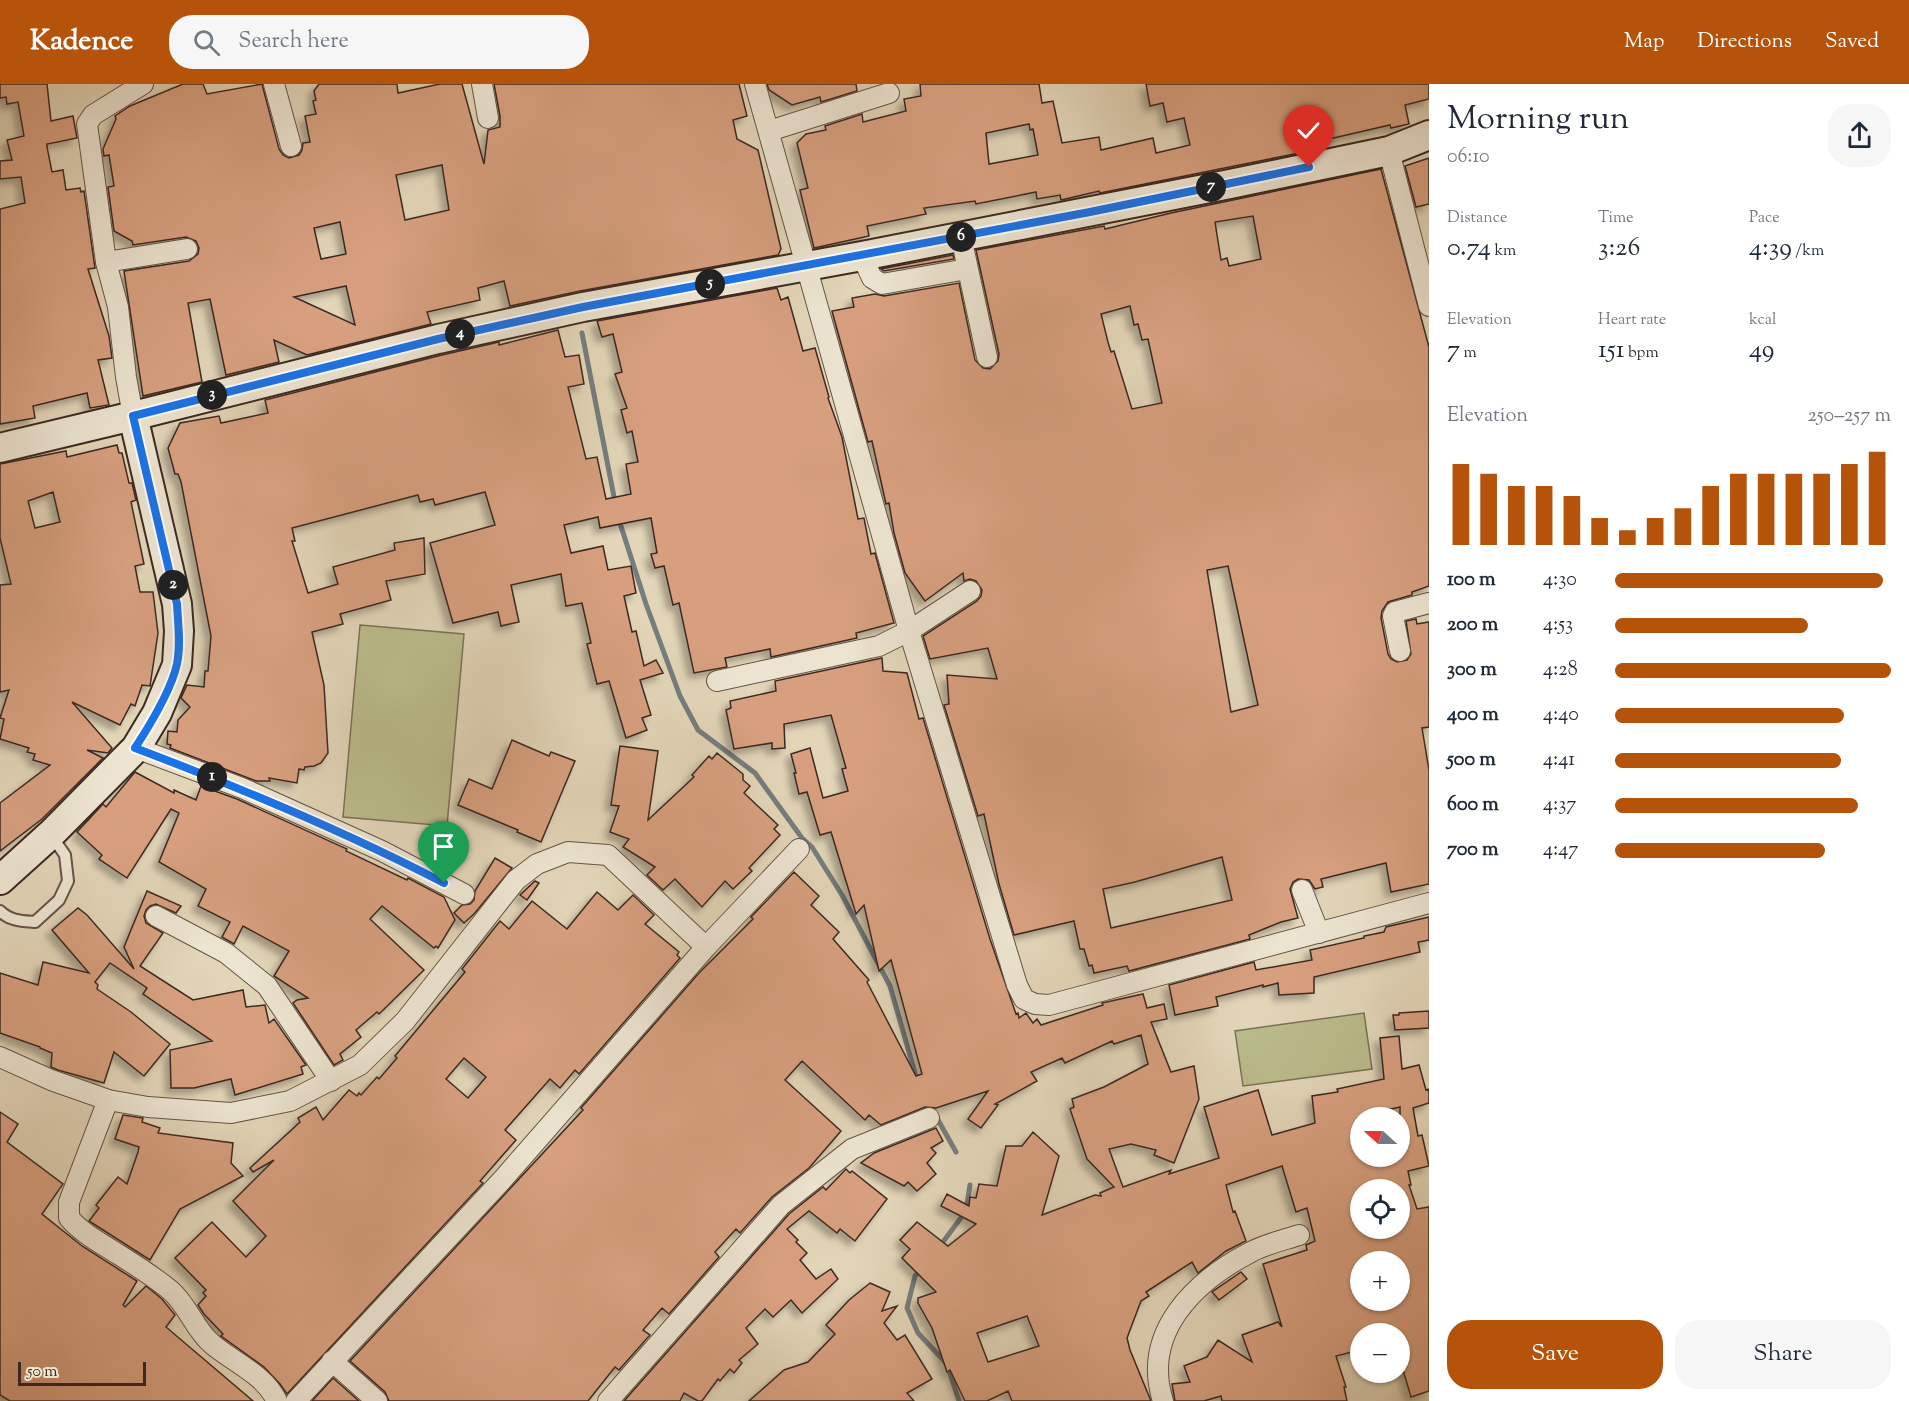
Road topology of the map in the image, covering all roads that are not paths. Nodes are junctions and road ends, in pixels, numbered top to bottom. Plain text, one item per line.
1 (143, 84) edge
2 (274, 84) edge
3 (482, 84) edge
4 (755, 84) edge
5 (889, 93) dead end
6 (488, 118) dead end
7 (769, 131) junction
8 (1429, 135) edge
9 (291, 146) dead end
10 (1389, 151) junction
11 (961, 237) junction
12 (187, 249) dead end
13 (862, 256) junction
14 (106, 262) junction
15 (807, 266) junction
16 (967, 268) junction
17 (1429, 306) edge
18 (987, 357) dead end
19 (133, 416) junction
20 (0, 448) edge
21 (970, 591) dead end
22 (1429, 603) edge
23 (909, 631) junction
24 (1400, 651) dead end
25 (717, 681) dead end
26 (135, 748) junction
27 (51, 834) junction
28 (799, 849) dead end
29 (0, 880) edge
30 (1302, 890) dead end
31 (464, 894) dead end
32 (1429, 903) edge
33 (0, 911) edge
34 (156, 916) dead end
35 (1319, 933) junction
36 (706, 947) junction
37 (0, 1057) edge
38 (331, 1081) junction
39 (108, 1100) junction
40 (929, 1118) dead end
41 (1299, 1234) dead end
42 (332, 1361) junction
43 (277, 1401) edge
44 (296, 1401) edge
45 (377, 1401) edge
46 (608, 1401) edge
47 (1163, 1401) edge

1 - 14 street
2 - 9 street
3 - 6 street
4 - 7 street
5 - 7 street
7 - 15 street
8 - 10 street
10 - 11 street
10 - 17 street
11 - 13 street
11 - 16 street
12 - 14 street
13 - 15 street
13 - 16 street
14 - 19 street
15 - 19 street
15 - 23 street
16 - 18 street
19 - 20 street
19 - 26 street
21 - 23 street
22 - 24 street
23 - 25 street
23 - 35 street
26 - 27 street
26 - 31 street
27 - 29 street
27 - 33 lane
28 - 36 street
30 - 35 street
32 - 35 street
34 - 38 street
36 - 38 street
36 - 42 street
37 - 39 street
38 - 39 street
39 - 43 street
40 - 46 street
41 - 47 street
42 - 44 street
42 - 45 street

